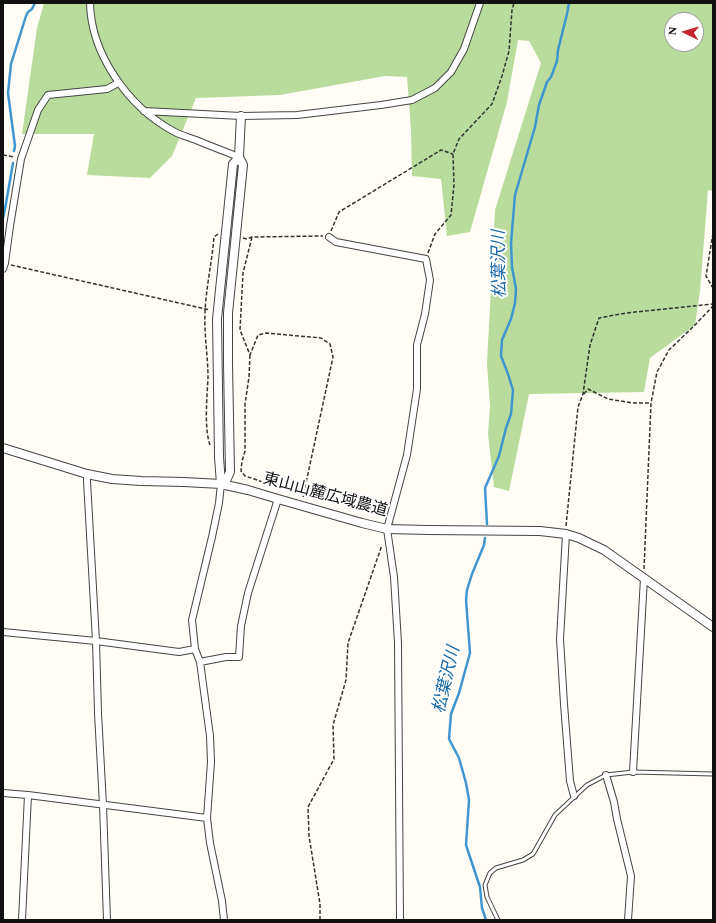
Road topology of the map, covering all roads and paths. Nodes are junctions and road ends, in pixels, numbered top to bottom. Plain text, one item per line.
1 (90, 3) edge
2 (480, 3) edge
3 (514, 3) edge
4 (118, 83) junction
5 (144, 111) junction
6 (241, 116) junction
7 (453, 154) junction
8 (3, 155) edge
9 (239, 157) junction
10 (21, 159) junction
11 (713, 233) edge
12 (236, 236) junction
13 (252, 237) junction
14 (329, 237) junction
15 (426, 259) junction
16 (4, 266) edge
17 (713, 288) edge
18 (713, 305) edge
19 (218, 312) junction
20 (250, 355) junction
21 (583, 394) junction
22 (651, 403) junction
23 (3, 448) edge
24 (87, 474) junction
25 (222, 484) junction
26 (304, 491) junction
27 (278, 499) junction
28 (301, 505) junction
29 (388, 529) junction
30 (566, 534) junction
31 (383, 543) dead end
32 (644, 578) junction
33 (713, 627) edge
34 (3, 632) edge
35 (96, 641) junction
36 (195, 649) junction
37 (200, 662) junction
38 (633, 772) junction
39 (713, 774) edge
40 (606, 775) junction
41 (3, 793) edge
42 (28, 795) junction
43 (574, 796) junction
44 (103, 805) junction
45 (207, 818) junction
46 (22, 920) edge
47 (107, 920) edge
48 (224, 920) edge
49 (320, 920) edge
50 (400, 920) edge
51 (498, 920) edge
52 (628, 920) edge

1 - 4 street
2 - 6 street
3 - 7 path
4 - 5 street
4 - 10 street
5 - 6 street
5 - 9 street
6 - 9 street
7 - 14 path
7 - 15 path
8 - 10 path
9 - 12 street
9 - 19 street
10 - 16 street
11 - 17 path
12 - 13 path
12 - 25 street
13 - 14 path
13 - 20 path
14 - 15 street
15 - 29 street
16 - 19 path
18 - 21 path
18 - 22 path
19 - 25 street
20 - 26 path
20 - 26 path
21 - 22 path
21 - 30 path
22 - 32 path
23 - 24 street, 東山山麓広域農道
24 - 25 street, 東山山麓広域農道
24 - 35 street
25 - 27 street, 東山山麓広域農道
25 - 36 street
26 - 28 path
27 - 28 street, 東山山麓広域農道
27 - 37 street
28 - 29 street, 東山山麓広域農道
29 - 30 street, 東山山麓広域農道
29 - 50 street
30 - 32 street, 東山山麓広域農道
30 - 43 street
31 - 49 path
32 - 33 street, 東山山麓広域農道
32 - 38 street
34 - 35 street
35 - 36 street
35 - 44 street
36 - 37 street
37 - 45 street
38 - 39 lane
38 - 40 lane
40 - 43 lane
40 - 52 street
41 - 42 street
42 - 44 street
42 - 46 street
43 - 51 lane
44 - 45 street
44 - 47 street
45 - 48 street

